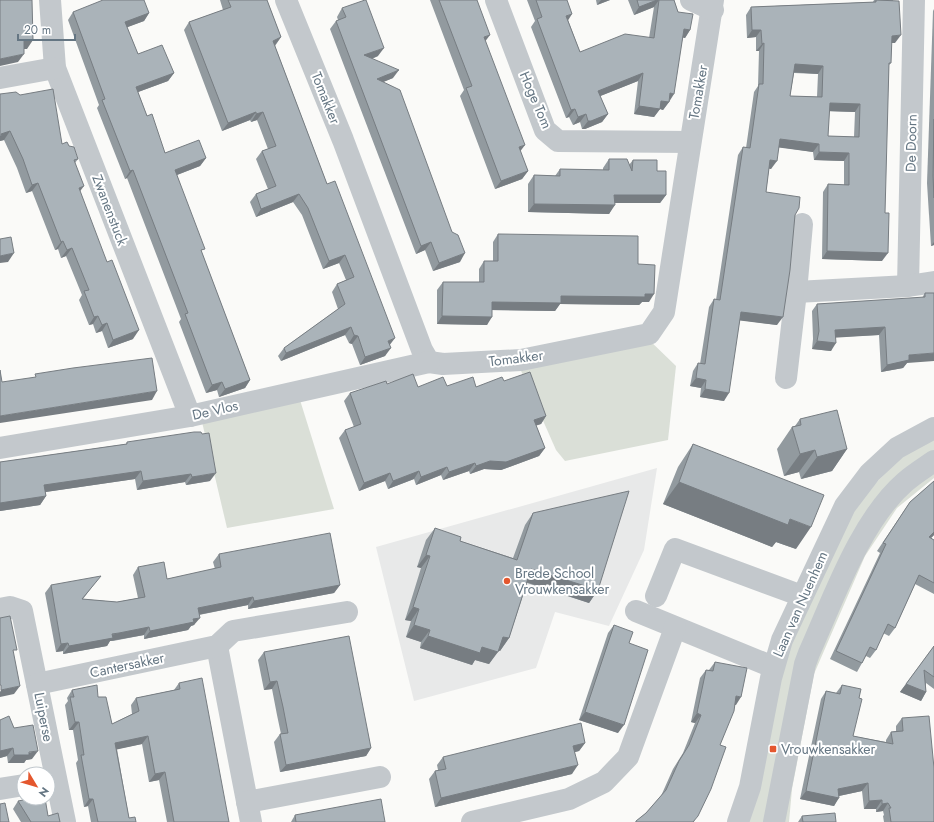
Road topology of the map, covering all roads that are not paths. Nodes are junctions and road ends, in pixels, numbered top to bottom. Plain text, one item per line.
1 (50, 0) edge
2 (286, 0) edge
3 (496, 0) edge
4 (692, 0) edge
5 (914, 0) edge
6 (713, 5) edge
7 (55, 68) junction
8 (0, 78) edge
9 (690, 142) junction
10 (802, 224) dead end
11 (934, 282) edge
12 (908, 286) junction
13 (796, 292) junction
14 (429, 362) junction
15 (786, 378) dead end
16 (190, 416) junction
17 (934, 428) edge
18 (0, 448) edge
19 (934, 461) edge
20 (656, 596) dead end
21 (802, 596) junction
22 (0, 609) edge
23 (636, 610) dead end
24 (347, 612) dead end
25 (675, 628) junction
26 (217, 646) junction
27 (773, 667) junction
28 (37, 684) junction
29 (50, 766) edge
30 (380, 777) dead end
31 (16, 786) edge
32 (0, 789) edge
33 (56, 792) edge
34 (249, 812) edge
35 (506, 818) edge
36 (65, 822) edge
37 (472, 822) edge
38 (738, 822) edge
39 (774, 822) edge

1 - 7 street, Zwanenstuck
2 - 14 street, Tomakker
3 - 9 street, Hoge Tom
4 - 6 street
5 - 12 street, De Doorn
6 - 9 street, Tomakker
7 - 8 street
7 - 16 street, Zwanenstuck
9 - 14 street, Tomakker
10 - 13 street
11 - 12 street
12 - 13 street
13 - 15 street
14 - 16 street, De Vlos
16 - 18 street, De Vlos
17 - 21 street, Laan van Nuenhem
19 - 39 street, Laan van Nuenhem
20 - 21 street
21 - 27 street, Laan van Nuenhem
22 - 28 street, Luiperse
23 - 25 street
24 - 26 street
25 - 27 street
25 - 35 street
26 - 28 street, Cantersakker
26 - 34 street
27 - 38 street, Laan van Nuenhem
28 - 29 street, Luiperse
30 - 34 street
31 - 32 street
33 - 36 street, Luiperse
35 - 37 street

